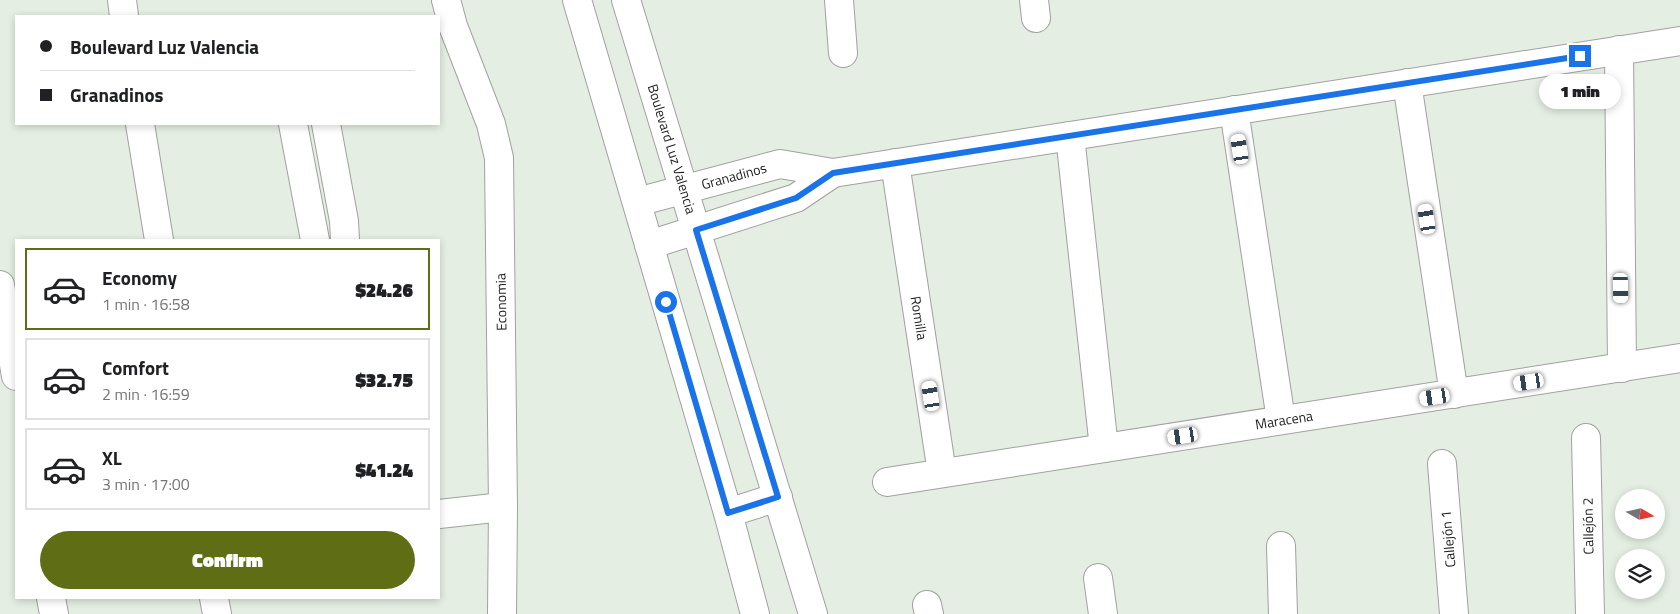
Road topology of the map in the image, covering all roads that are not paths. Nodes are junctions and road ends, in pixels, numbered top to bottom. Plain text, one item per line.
1 (122, 0) edge
2 (446, 0) edge
3 (577, 0) edge
4 (626, 0) edge
5 (839, 0) edge
6 (124, 15) edge
7 (446, 28) edge
8 (1680, 41) edge
9 (1619, 50) junction
10 (842, 52) dead end
11 (1407, 83) junction
12 (1234, 110) junction
13 (140, 125) edge
14 (293, 125) edge
15 (326, 125) edge
16 (1070, 136) junction
17 (895, 163) junction
18 (833, 173) junction
19 (684, 190) junction
20 (637, 202) junction
21 (696, 230) junction
22 (159, 239) edge
23 (315, 239) edge
24 (345, 239) edge
25 (649, 245) junction
26 (0, 285) edge
27 (1680, 358) edge
28 (1622, 368) junction
29 (15, 370) edge
30 (15, 384) edge
31 (0, 387) edge
32 (1454, 394) junction
33 (1281, 420) junction
34 (1586, 438) dead end
35 (1104, 448) junction
36 (1442, 464) dead end
37 (942, 473) junction
38 (887, 482) dead end
39 (778, 497) junction
40 (503, 507) junction
41 (728, 513) junction
42 (440, 514) edge
43 (1281, 546) dead end
44 (1098, 578) dead end
45 (51, 599) edge
46 (214, 599) edge
47 (54, 614) edge
48 (217, 614) edge
49 (502, 614) edge
50 (755, 614) edge
51 (813, 614) edge
52 (1103, 614) edge
53 (1283, 614) edge
54 (1454, 614) edge
55 (1590, 614) edge

1 - 6 street
2 - 7 street, Economia
3 - 20 street
4 - 19 street, Boulevard Luz Valencia
5 - 10 street
7 - 40 street, Economia
8 - 9 street, Granadinos
9 - 11 street, Granadinos
9 - 28 street
11 - 12 street, Granadinos
11 - 32 street
12 - 16 street, Granadinos
12 - 33 street
13 - 22 street
14 - 23 street
15 - 24 street
16 - 17 street, Granadinos
16 - 35 street
17 - 18 street, Granadinos
17 - 37 street, Romilla
18 - 19 street, Granadinos
18 - 21 street, Granadinos
19 - 20 street, Granadinos
19 - 21 street, Boulevard Luz Valencia
20 - 25 street
21 - 25 street, Granadinos
21 - 39 street, Boulevard Luz Valencia
25 - 41 street
26 - 29 street
27 - 28 street, Maracena
28 - 32 street, Maracena
30 - 31 street
32 - 33 street, Maracena
33 - 35 street, Maracena
34 - 55 street, Callejón 2
35 - 37 street, Maracena
36 - 54 street, Callejón 1
37 - 38 street, Maracena
39 - 41 street
39 - 51 street, Boulevard Luz Valencia
40 - 42 street
40 - 49 street, Economia
41 - 50 street
43 - 53 street
44 - 52 street
45 - 47 street
46 - 48 street

